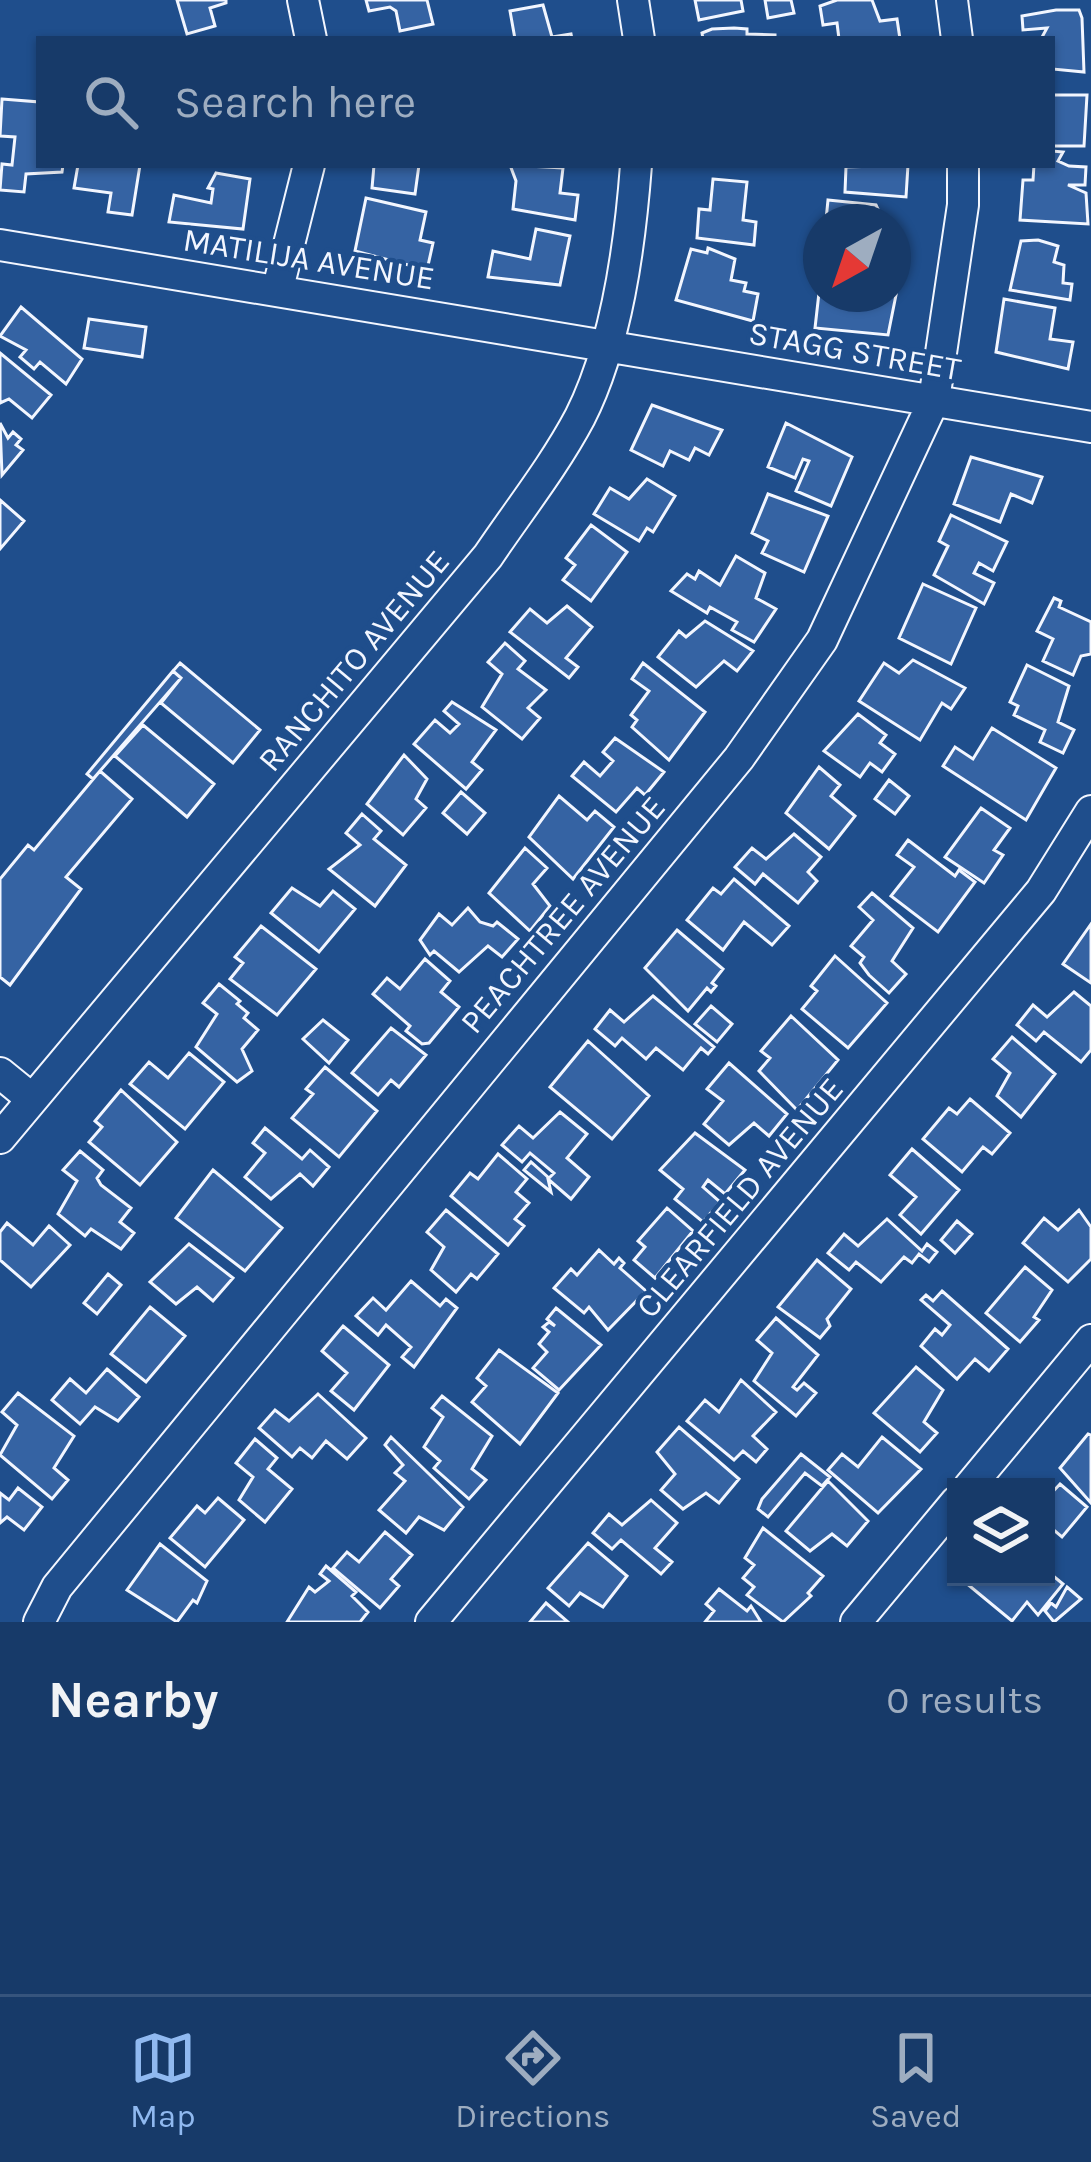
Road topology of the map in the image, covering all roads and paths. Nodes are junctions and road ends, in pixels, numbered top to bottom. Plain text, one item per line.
1 (303, 0) edge
2 (633, 0) edge
3 (952, 0) edge
4 (310, 36) edge
5 (639, 36) edge
6 (957, 36) edge
7 (308, 168) edge
8 (636, 168) edge
9 (963, 168) edge
10 (0, 244) edge
11 (278, 288) junction
12 (607, 344) junction
13 (934, 400) junction
14 (1091, 427) edge
15 (1091, 811) edge
16 (0, 1072) edge
17 (32, 1099) junction
18 (0, 1138) edge
19 (1091, 1340) edge
20 (976, 1478) edge
21 (947, 1513) edge
22 (39, 1622) edge
23 (431, 1622) edge
24 (856, 1622) edge

1 - 4 street
2 - 5 street
3 - 6 street
7 - 11 street
8 - 12 street, RANCHITO AVENUE
9 - 13 street, PEACHTREE AVENUE
10 - 11 street, MATILIJA AVENUE
11 - 12 street, MATILIJA AVENUE
12 - 13 street, STAGG STREET
12 - 17 street, RANCHITO AVENUE
13 - 14 street, STAGG STREET
13 - 22 street, PEACHTREE AVENUE
15 - 23 street, CLEARFIELD AVENUE
16 - 17 street
17 - 18 street, RANCHITO AVENUE
19 - 20 street
21 - 24 street

